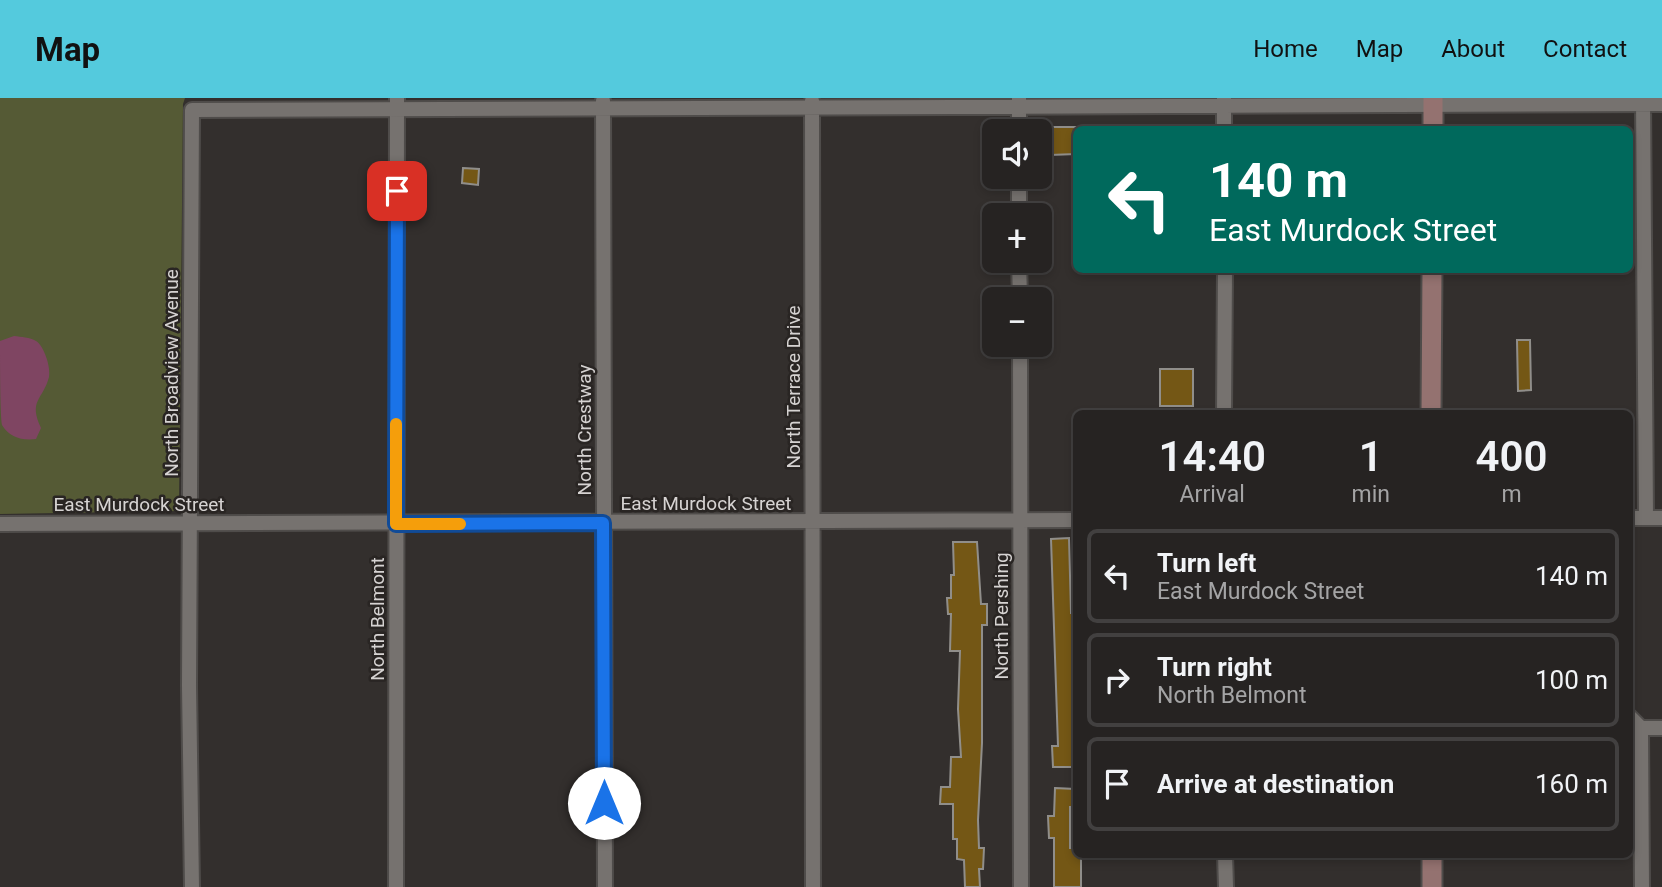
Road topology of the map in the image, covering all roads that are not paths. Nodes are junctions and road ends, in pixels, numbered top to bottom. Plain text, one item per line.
1 (1644, 101) edge
2 (1224, 102) edge
3 (1433, 102) edge
4 (397, 103) edge
5 (603, 103) edge
6 (812, 103) edge
7 (1019, 103) edge
8 (1662, 104) edge
9 (1224, 126) edge
10 (1433, 126) edge
11 (1225, 273) edge
12 (1432, 273) edge
13 (1020, 357) edge
14 (1224, 410) edge
15 (1431, 410) edge
16 (1633, 518) edge
17 (1646, 518) junction
18 (1662, 518) edge
19 (1020, 520) junction
20 (1073, 520) edge
21 (191, 522) junction
22 (812, 522) junction
23 (603, 523) junction
24 (0, 524) edge
25 (396, 524) junction
26 (1633, 720) edge
27 (1641, 728) junction
28 (1662, 728) edge
29 (1225, 858) edge
30 (1432, 858) edge
31 (192, 887) edge
32 (396, 887) edge
33 (605, 887) edge
34 (813, 887) edge
35 (1021, 887) edge
36 (1226, 887) edge
37 (1432, 887) edge
38 (1642, 887) edge

1 - 3 street
1 - 8 street
1 - 17 street
2 - 3 street
2 - 7 street
2 - 9 street
3 - 10 main road
4 - 5 street
4 - 21 street, North Broadview Avenue
4 - 25 street, North Belmont
5 - 6 street
5 - 23 street, North Crestway
6 - 7 street
6 - 22 street, North Terrace Drive
11 - 14 street
12 - 15 main road
13 - 19 street, North Pershing
16 - 17 street
17 - 18 street
19 - 20 street, East Murdock Street
19 - 22 street, East Murdock Street
19 - 35 street, North Pershing
21 - 24 street, East Murdock Street
21 - 25 street, East Murdock Street
21 - 31 street, North Broadview Avenue
22 - 23 street, East Murdock Street
22 - 34 street, North Terrace Drive
23 - 25 street, East Murdock Street
23 - 33 street, North Crestway
25 - 32 street, North Belmont
26 - 27 street
27 - 28 street
27 - 38 street
29 - 36 street
30 - 37 main road

